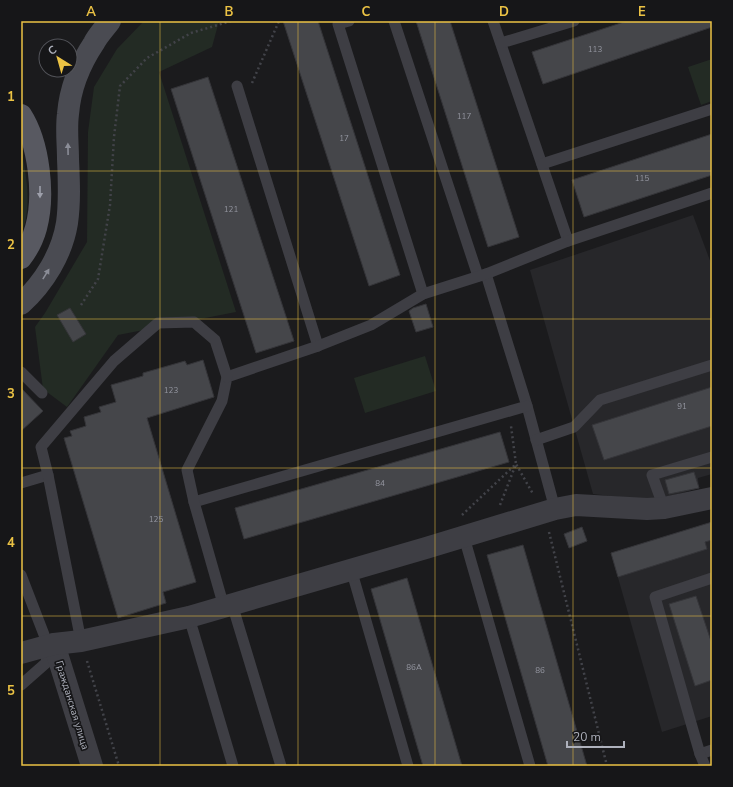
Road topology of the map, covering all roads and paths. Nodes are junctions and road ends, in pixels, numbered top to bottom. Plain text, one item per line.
1 (110, 21) edge
2 (231, 21) edge
3 (279, 21) edge
4 (349, 21) edge
5 (394, 21) edge
6 (493, 21) edge
7 (574, 21) edge
8 (501, 43) junction
9 (237, 86) dead end
10 (243, 104) junction
11 (712, 109) edge
12 (21, 115) edge
13 (542, 164) junction
14 (712, 193) edge
15 (568, 241) junction
16 (21, 258) edge
17 (482, 275) junction
18 (423, 294) junction
19 (21, 304) edge
20 (81, 305) dead end
21 (318, 346) junction
22 (712, 365) edge
23 (21, 372) edge
24 (226, 377) junction
25 (42, 393) dead end
26 (526, 406) junction
27 (509, 411) junction
28 (536, 440) junction
29 (712, 457) edge
30 (516, 464) junction
31 (48, 475) junction
32 (21, 483) edge
33 (712, 498) edge
34 (194, 502) junction
35 (664, 508) junction
36 (549, 511) junction
37 (462, 527) junction
38 (490, 528) junction
39 (351, 570) junction
40 (21, 576) edge
41 (712, 578) edge
42 (228, 605) junction
43 (189, 617) junction
44 (81, 641) junction
45 (51, 645) junction
46 (21, 653) edge
47 (21, 685) edge
48 (712, 750) edge
49 (700, 754) junction
50 (92, 766) edge
51 (119, 766) edge
52 (233, 766) edge
53 (281, 766) edge
54 (408, 766) edge
55 (530, 766) edge
56 (607, 766) edge
57 (705, 766) edge

19 -> 1 main road
2 - 20 path
3 - 10 path
4 - 18 lane
5 - 17 lane
6 - 8 lane
7 - 8 lane
8 - 13 lane
9 - 10 lane
10 - 21 lane
11 - 13 lane
12 -> 16 main road
13 - 15 lane
14 - 15 lane
15 - 17 lane
17 - 18 lane
17 - 26 lane
18 - 21 lane
21 - 24 lane
22 - 28 lane
23 - 25 lane
24 - 31 lane
24 - 34 lane
26 - 27 lane
26 - 28 lane
27 - 30 path
27 - 34 lane
28 - 36 lane
29 - 35 lane
30 - 36 path
30 - 37 path
30 - 38 path
31 - 32 lane
31 - 44 lane
33 - 35 street
34 - 42 lane
35 - 36 street
36 - 38 street
36 - 56 path
37 - 38 street
37 - 39 street
37 - 55 lane
39 - 42 street
39 - 54 lane
40 - 45 lane
41 - 49 lane
42 - 43 street
42 - 53 lane
43 - 44 street
43 - 52 lane
44 - 45 street
44 - 51 path
45 - 46 street
45 - 47 lane
45 - 50 street, Гражданская улица
48 - 49 lane
49 - 57 lane

